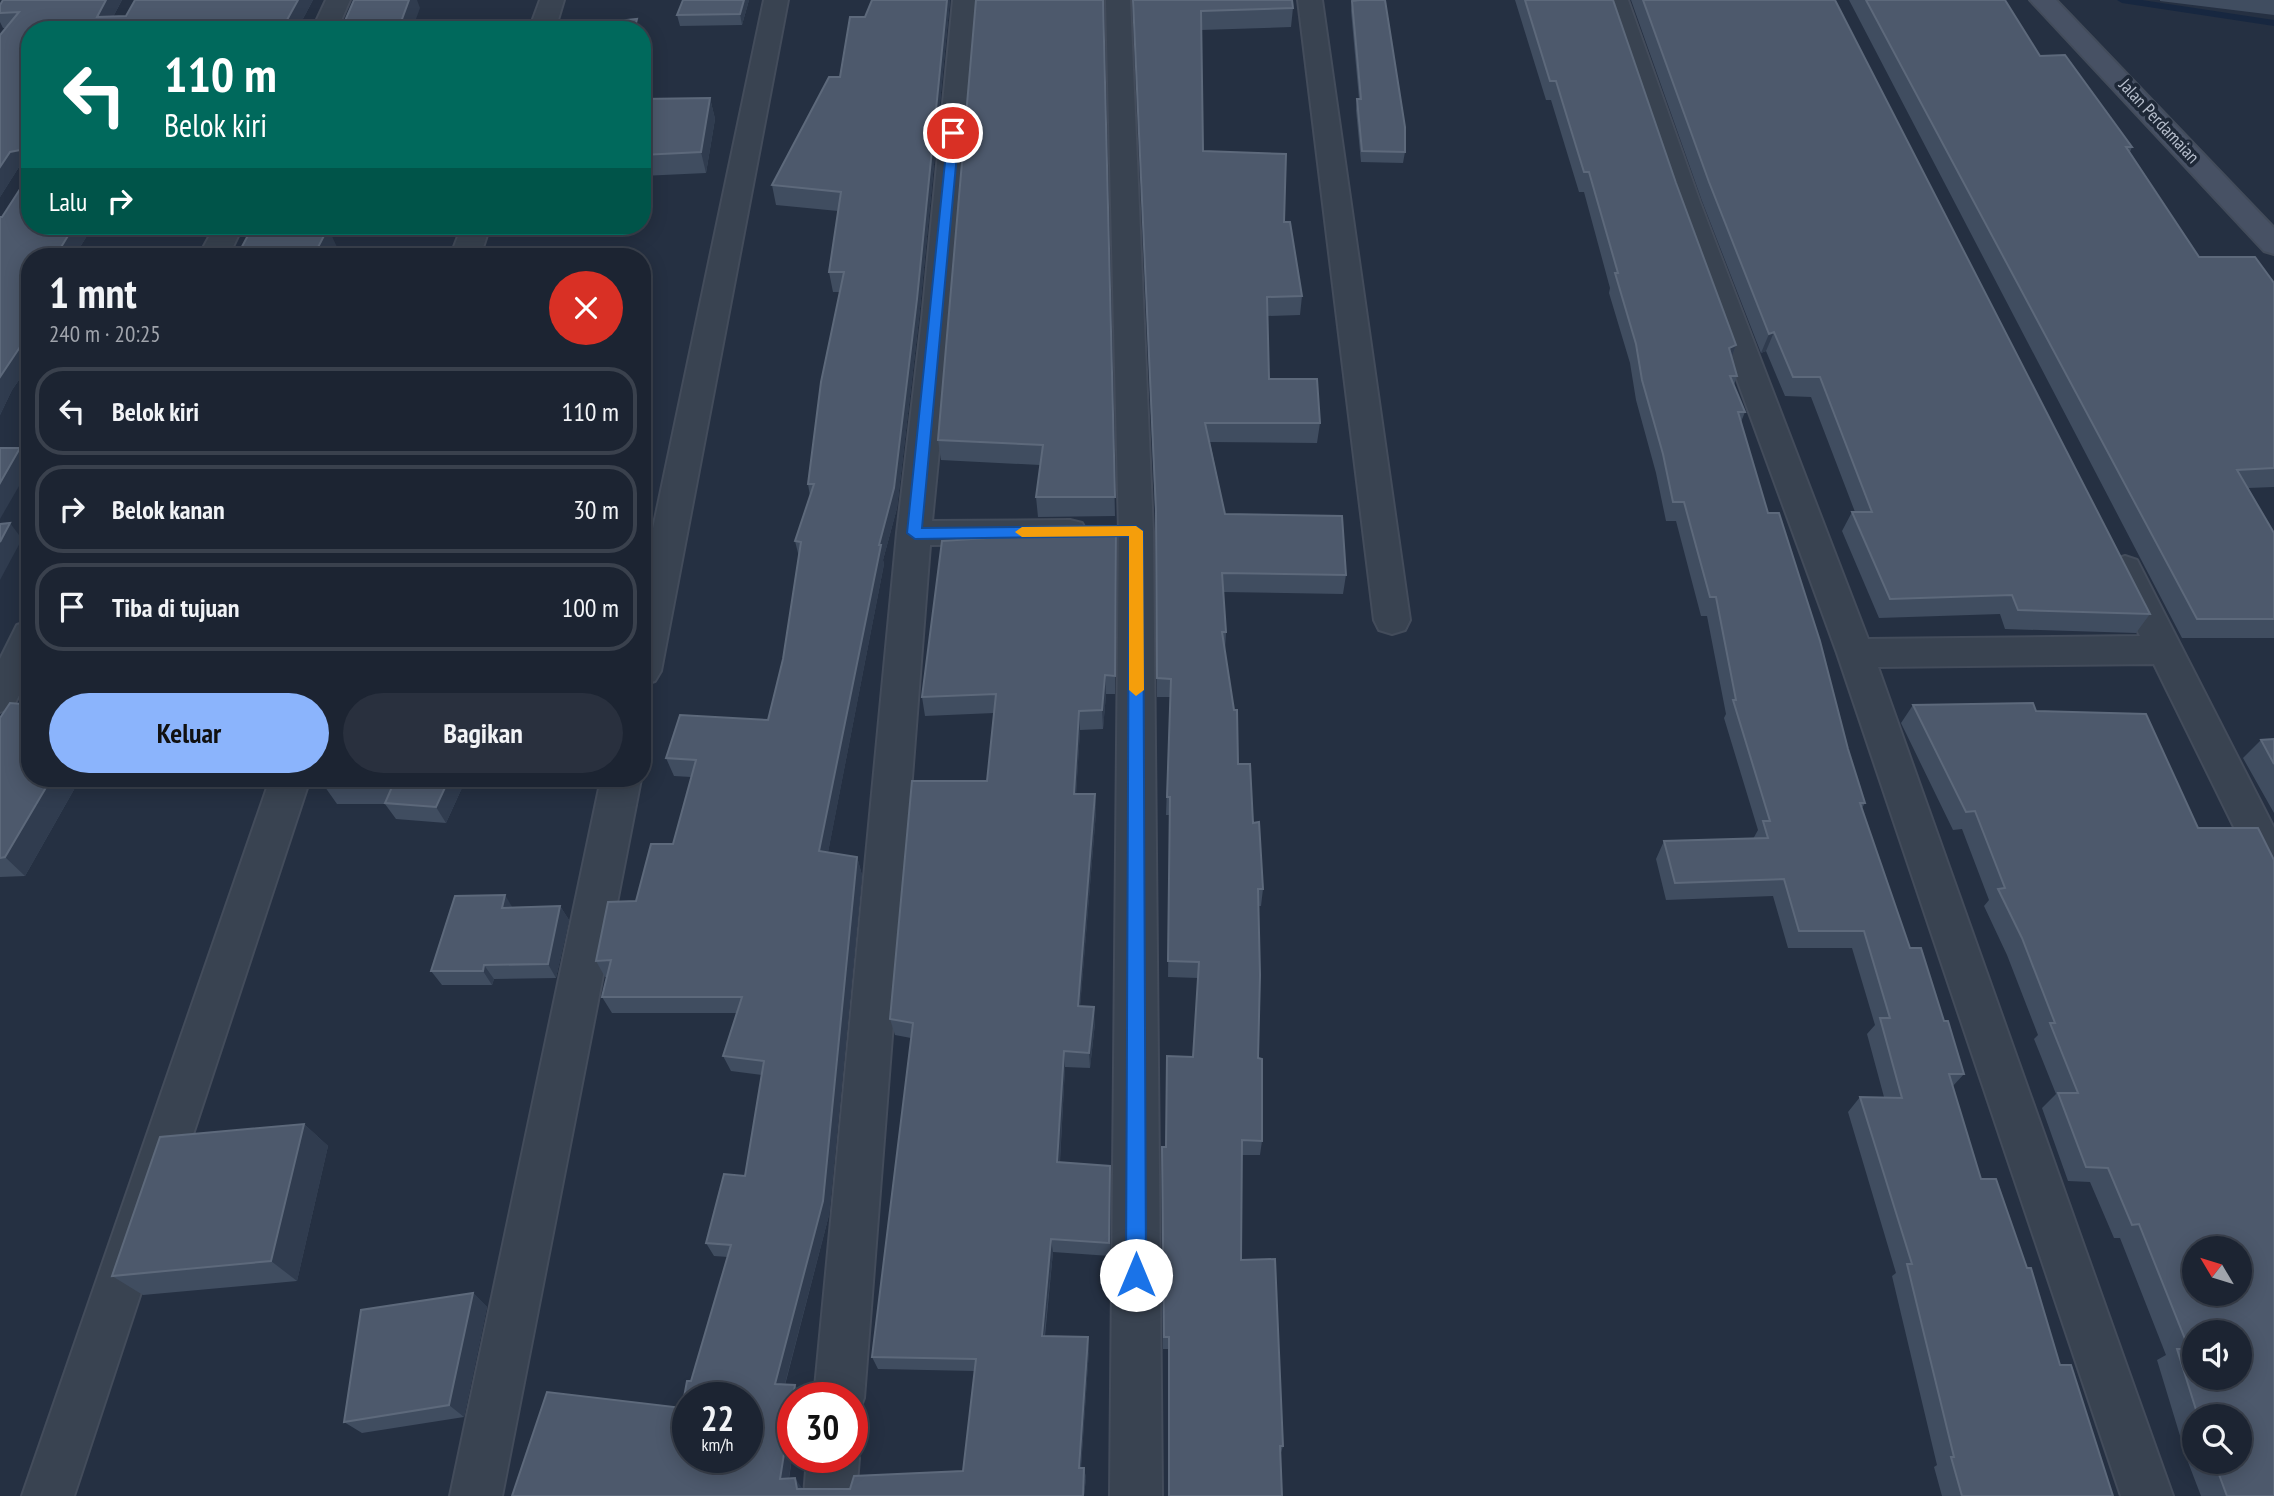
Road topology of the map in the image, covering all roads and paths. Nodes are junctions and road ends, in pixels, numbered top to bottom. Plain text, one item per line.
1 (338, 0) edge
2 (552, 0) edge
3 (776, 0) edge
4 (965, 0) edge
5 (1118, 0) edge
6 (1310, 0) edge
7 (1616, 0) edge
8 (2042, 0) edge
9 (328, 21) edge
10 (545, 21) edge
11 (2274, 244) edge
12 (1113, 531) junction
13 (915, 533) junction
14 (2109, 539) edge
15 (1392, 620) dead end
16 (651, 626) edge
17 (2167, 650) junction
18 (1855, 653) junction
19 (21, 654) edge
20 (0, 697) edge
21 (287, 787) edge
22 (619, 787) edge
23 (2274, 868) edge
24 (840, 1382) edge
25 (832, 1473) edge
26 (48, 1496) edge
27 (477, 1496) edge
28 (830, 1496) edge
29 (1136, 1496) edge
30 (2147, 1496) edge

1 - 9 street
2 - 10 street
3 - 16 street
4 - 13 street
5 - 12 street
6 - 15 street
7 - 18 street
8 - 11 street, Jalan Perdamaian
12 - 13 street
12 - 29 street
13 - 24 street
14 - 17 street
17 - 18 street
17 - 23 street
18 - 30 street
19 - 20 street
21 - 26 street
22 - 27 street
25 - 28 street

